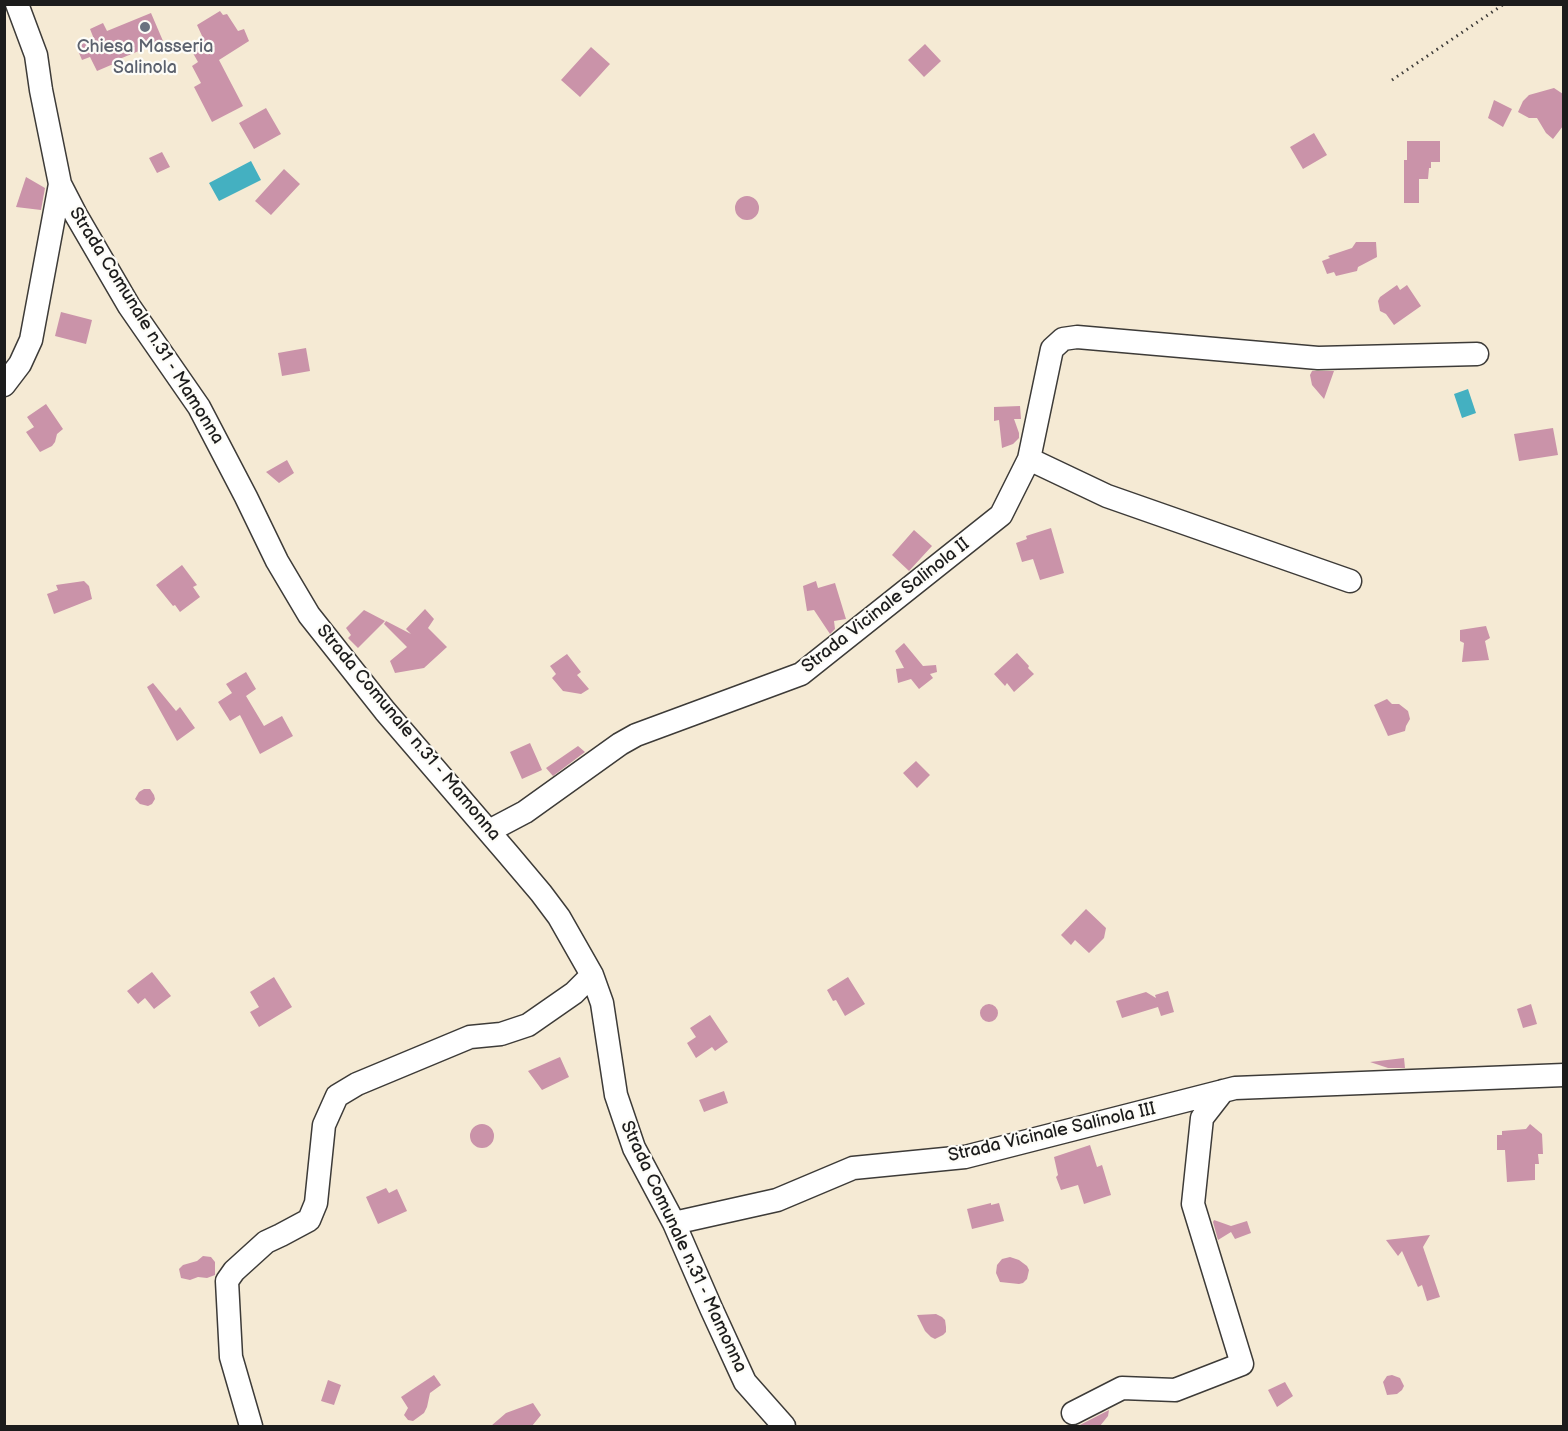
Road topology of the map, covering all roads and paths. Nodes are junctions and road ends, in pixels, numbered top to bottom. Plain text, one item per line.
1 (17, 4) edge
2 (1504, 4) edge
3 (1392, 80) dead end
4 (60, 184) junction
5 (1477, 354) dead end
6 (4, 385) edge
7 (1029, 459) junction
8 (1350, 581) dead end
9 (489, 831) junction
10 (591, 975) junction
11 (1563, 1075) edge
12 (1223, 1091) junction
13 (674, 1223) junction
14 (1073, 1413) dead end
15 (251, 1426) edge
16 (784, 1426) edge

1 - 4 street, Strada Comunale n.31 - Mamonna
2 - 3 path
4 - 6 street
4 - 9 street, Strada Comunale n.31 - Mamonna
5 - 7 street, Strada Vicinale Salinola II
7 - 8 street
7 - 9 street, Strada Vicinale Salinola II
9 - 10 street, Strada Comunale n.31 - Mamonna
10 - 13 street, Strada Comunale n.31 - Mamonna
10 - 15 street
11 - 12 street, Strada Vicinale Salinola III
12 - 13 street, Strada Vicinale Salinola III
12 - 14 street
13 - 16 street, Strada Comunale n.31 - Mamonna

